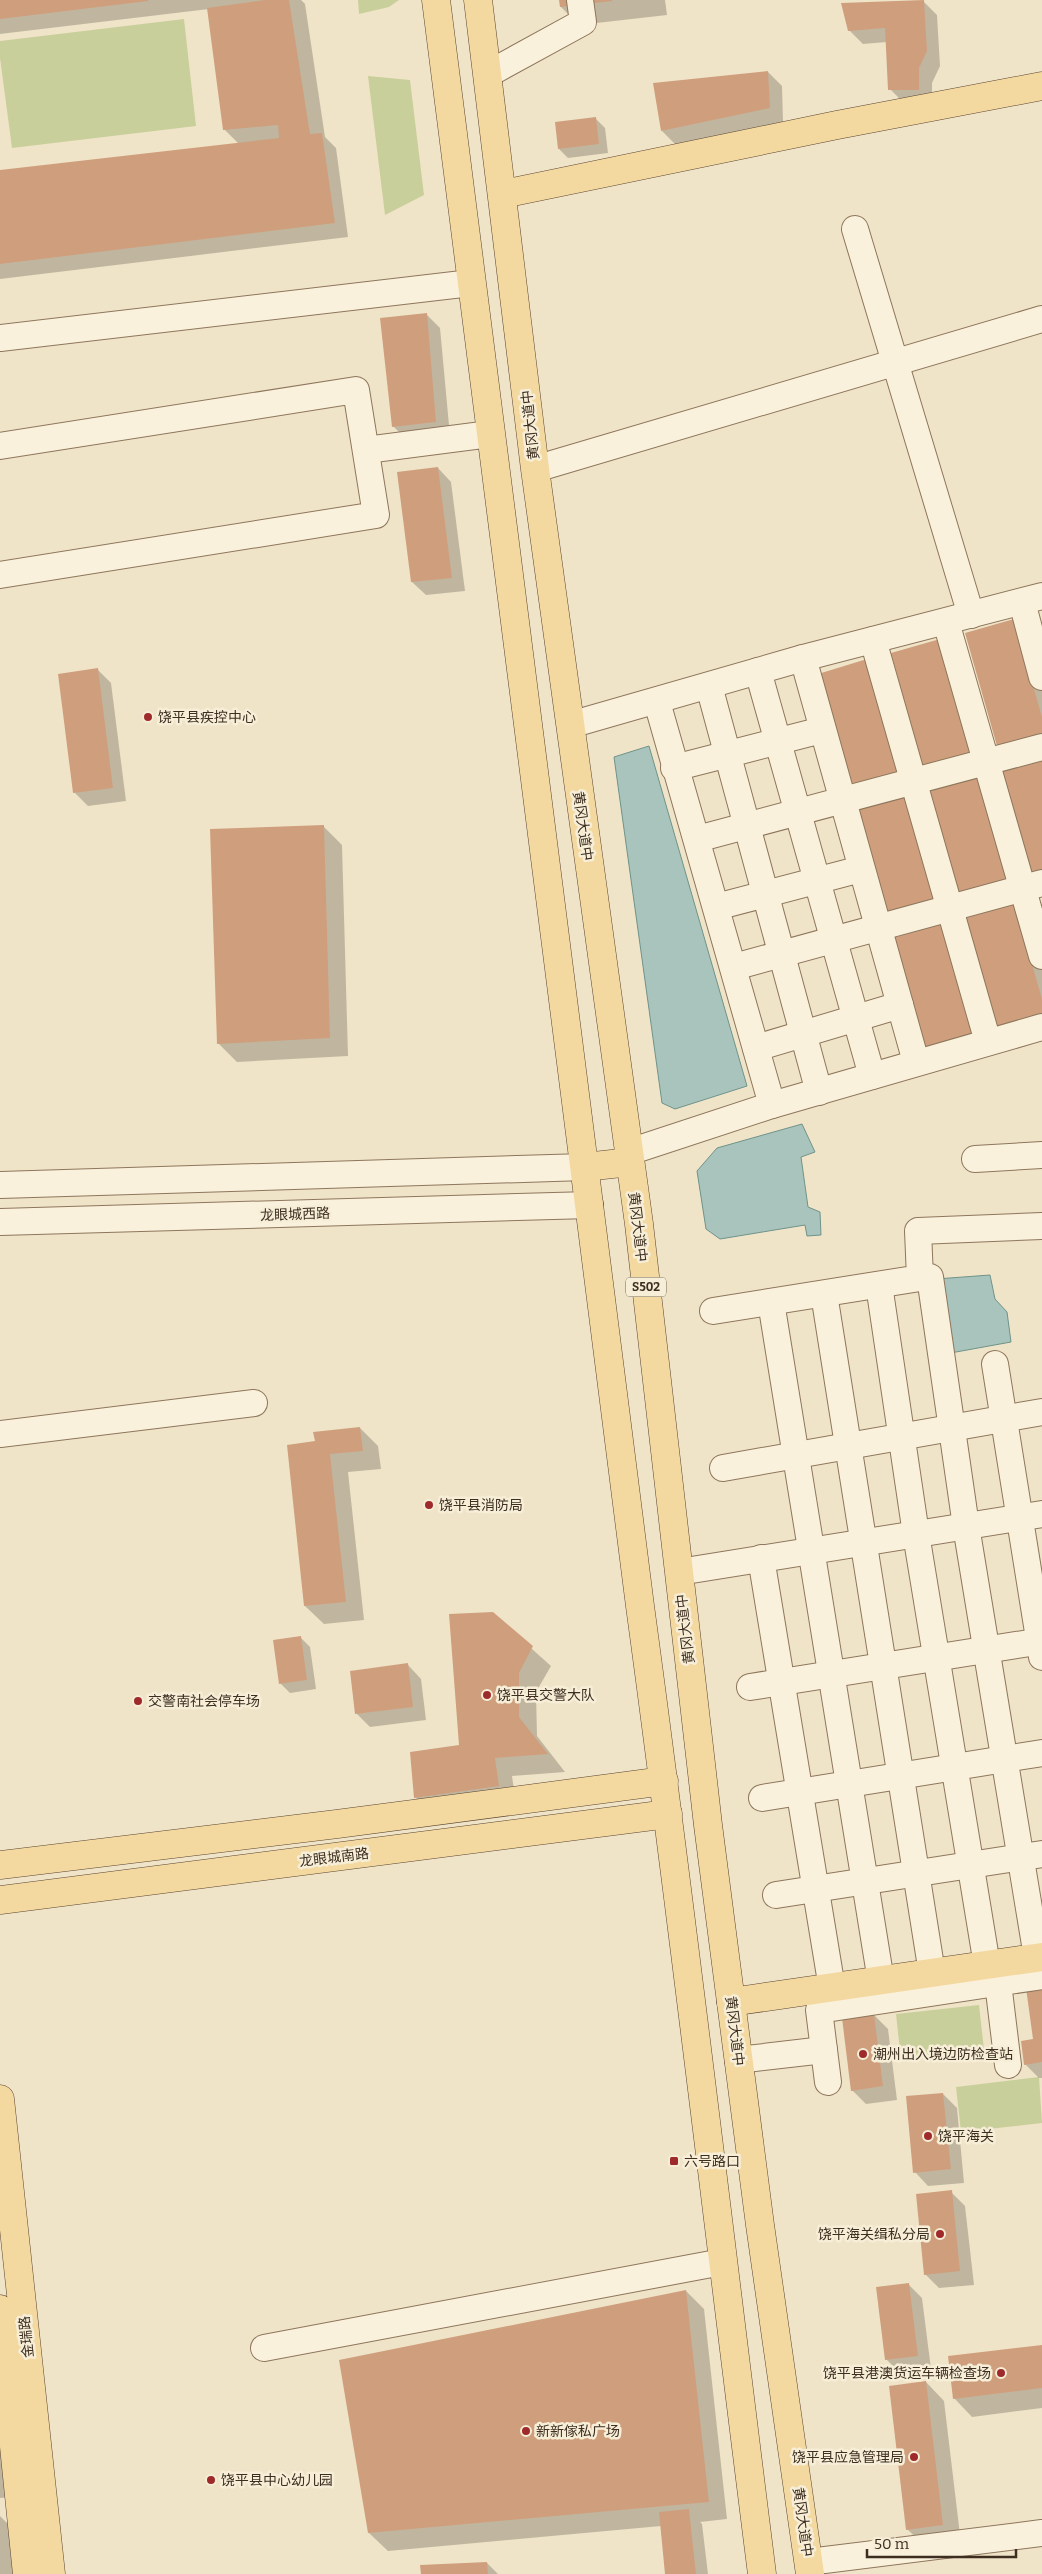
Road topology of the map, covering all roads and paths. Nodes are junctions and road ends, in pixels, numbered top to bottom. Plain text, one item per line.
1 (436, 0) edge
2 (478, 0) edge
3 (580, 0) edge
4 (488, 74) junction
5 (1042, 86) edge
6 (503, 194) junction
7 (856, 229) dead end
8 (509, 246) junction
9 (467, 252) junction
10 (471, 283) junction
11 (1042, 319) edge
12 (0, 338) edge
13 (895, 362) junction
14 (490, 434) junction
15 (0, 446) edge
16 (366, 450) junction
17 (535, 469) junction
18 (0, 574) edge
19 (1032, 599) edge
20 (958, 619) junction
21 (873, 640) junction
22 (803, 658) junction
23 (758, 671) junction
24 (1042, 678) edge
25 (709, 686) junction
26 (657, 702) junction
27 (570, 725) junction
28 (528, 730) junction
29 (822, 730) junction
30 (778, 741) junction
31 (1042, 747) edge
32 (728, 754) junction
33 (986, 761) junction
34 (674, 768) junction
35 (913, 780) junction
36 (843, 799) junction
37 (797, 811) junction
38 (746, 825) junction
39 (697, 838) junction
40 (861, 869) junction
41 (817, 880) junction
42 (1032, 886) edge
43 (765, 894) junction
44 (716, 907) junction
45 (950, 909) junction
46 (879, 929) junction
47 (834, 941) junction
48 (781, 955) junction
49 (1042, 956) edge
50 (734, 967) junction
51 (900, 1006) junction
52 (855, 1018) junction
53 (1042, 1027) edge
54 (803, 1034) junction
55 (988, 1042) junction
56 (756, 1048) junction
57 (916, 1062) junction
58 (872, 1076) junction
59 (819, 1092) junction
60 (772, 1106) junction
61 (1042, 1155) edge
62 (629, 1157) junction
63 (975, 1159) dead end
64 (585, 1167) junction
65 (0, 1185) edge
66 (590, 1205) junction
67 (0, 1222) edge
68 (1042, 1226) edge
69 (920, 1278) junction
70 (878, 1285) junction
71 (824, 1294) junction
72 (771, 1302) junction
73 (713, 1311) dead end
74 (994, 1364) dead end
75 (254, 1403) dead end
76 (1042, 1412) edge
77 (1003, 1419) junction
78 (952, 1428) junction
79 (0, 1434) edge
80 (901, 1437) junction
81 (848, 1446) junction
82 (796, 1456) junction
83 (723, 1468) dead end
84 (1030, 1515) edge
85 (672, 1517) junction
86 (630, 1523) junction
87 (966, 1526) junction
88 (916, 1534) junction
89 (862, 1542) junction
90 (811, 1551) junction
91 (761, 1558) junction
92 (679, 1572) junction
93 (1041, 1646) edge
94 (986, 1650) junction
95 (936, 1658) junction
96 (883, 1666) junction
97 (831, 1674) junction
98 (781, 1682) junction
99 (750, 1687) dead end
100 (1042, 1753) edge
101 (1004, 1759) junction
102 (954, 1767) junction
103 (900, 1776) junction
104 (664, 1781) junction
105 (849, 1784) junction
106 (799, 1792) junction
107 (762, 1798) dead end
108 (668, 1814) junction
109 (1031, 1855) edge
110 (0, 1864) edge
111 (970, 1865) junction
112 (916, 1874) junction
113 (865, 1881) junction
114 (815, 1889) junction
115 (776, 1895) dead end
116 (0, 1900) edge
117 (1040, 1963) edge
118 (932, 1973) junction
119 (992, 1974) junction
120 (881, 1981) junction
121 (832, 1988) junction
122 (731, 2002) junction
123 (824, 2050) junction
124 (738, 2060) junction
125 (1008, 2065) dead end
126 (828, 2082) dead end
127 (0, 2099) edge
128 (722, 2262) junction
129 (0, 2309) edge
130 (264, 2348) dead end
131 (1042, 2533) edge
132 (809, 2568) edge
133 (27, 2574) edge
134 (51, 2574) edge
135 (762, 2574) edge

1 - 9 main road
2 - 4 main road, 黄冈大道中 / S502
3 - 4 street
4 - 6 main road, 黄冈大道中 / S502
5 - 6 main road
6 - 8 main road, 黄冈大道中 / S502
7 - 13 street
8 - 9 main road
8 - 17 main road, 黄冈大道中 / S502
9 - 10 main road
10 - 12 street
10 - 14 main road
11 - 13 street
13 - 17 street
13 - 20 street
14 - 16 street
14 - 28 main road
15 - 16 street
16 - 18 street
17 - 27 main road, 黄冈大道中 / S502
19 - 20 street
19 - 24 street
20 - 21 street
20 - 33 street
21 - 22 street
21 - 35 street
22 - 23 street
22 - 29 street
23 - 25 street
23 - 30 street
25 - 26 street
25 - 32 street
26 - 27 street
26 - 34 street
27 - 28 main road
27 - 62 main road, 黄冈大道中 / S502
28 - 64 main road
29 - 30 street
29 - 36 street
30 - 32 street
30 - 37 street
31 - 33 street
32 - 34 street
32 - 38 street
33 - 35 street
33 - 42 street
34 - 39 street
35 - 36 street
35 - 45 street
36 - 37 street
36 - 40 street
37 - 38 street
37 - 41 street
38 - 39 street
38 - 43 street
39 - 44 street
40 - 41 street
40 - 46 street
41 - 43 street
41 - 47 street
42 - 45 street
42 - 49 street
43 - 44 street
43 - 48 street
44 - 50 street
45 - 46 street
45 - 55 street
46 - 47 street
46 - 51 street
47 - 48 street
47 - 52 street
48 - 50 street
48 - 54 street
50 - 56 street
51 - 52 street
51 - 57 street
52 - 54 street
52 - 58 street
53 - 55 street
54 - 56 street
54 - 59 street
55 - 57 street
56 - 60 street
57 - 58 street
58 - 59 street
59 - 60 street
60 - 62 street
61 - 63 street
62 - 64 main road
62 - 85 main road, 黄冈大道中 / S502
64 - 65 street
64 - 66 main road
66 - 67 street, 龙眼城西路
66 - 86 main road
68 - 69 street
69 - 70 street
69 - 78 street
70 - 71 street
70 - 80 street
71 - 72 street
71 - 81 street
72 - 73 street
72 - 82 street
74 - 77 street
75 - 79 street
76 - 77 street
77 - 78 street
77 - 84 street
78 - 80 street
78 - 87 street
80 - 81 street
80 - 88 street
81 - 82 street
81 - 89 street
82 - 83 street
82 - 90 street
84 - 87 street
84 - 93 street
85 - 86 main road
85 - 92 main road, 黄冈大道中 / S502
86 - 104 main road
87 - 88 street
87 - 94 street
88 - 89 street
88 - 95 street
89 - 90 street
89 - 96 street
90 - 91 street
90 - 97 street
91 - 92 street
91 - 98 street
92 - 122 main road, 黄冈大道中 / S502
93 - 94 street
94 - 95 street
94 - 101 street
95 - 96 street
95 - 102 street
96 - 97 street
96 - 103 street
97 - 98 street
97 - 105 street
98 - 99 street
98 - 106 street
100 - 101 street
101 - 102 street
101 - 109 street
102 - 103 street
102 - 111 street
103 - 105 street
103 - 112 street
104 - 108 main road
104 - 110 main road
105 - 106 street
105 - 113 street
106 - 107 street
106 - 114 street
108 - 116 main road, 龙眼城南路
108 - 128 main road
109 - 111 street
109 - 117 street
111 - 112 street
111 - 119 street
112 - 113 street
112 - 118 street
113 - 114 street
113 - 120 street
114 - 115 street
114 - 121 street
117 - 119 main road
118 - 119 main road
118 - 120 main road
119 - 123 street
119 - 125 street
120 - 121 main road
121 - 122 main road
122 - 124 main road, 黄冈大道中 / S502
123 - 124 street
123 - 126 street
124 - 132 main road, 黄冈大道中 / S502
127 - 134 main road, 金瑞路
128 - 130 street
128 - 135 main road
129 - 133 main road, 金瑞路
131 - 132 street

